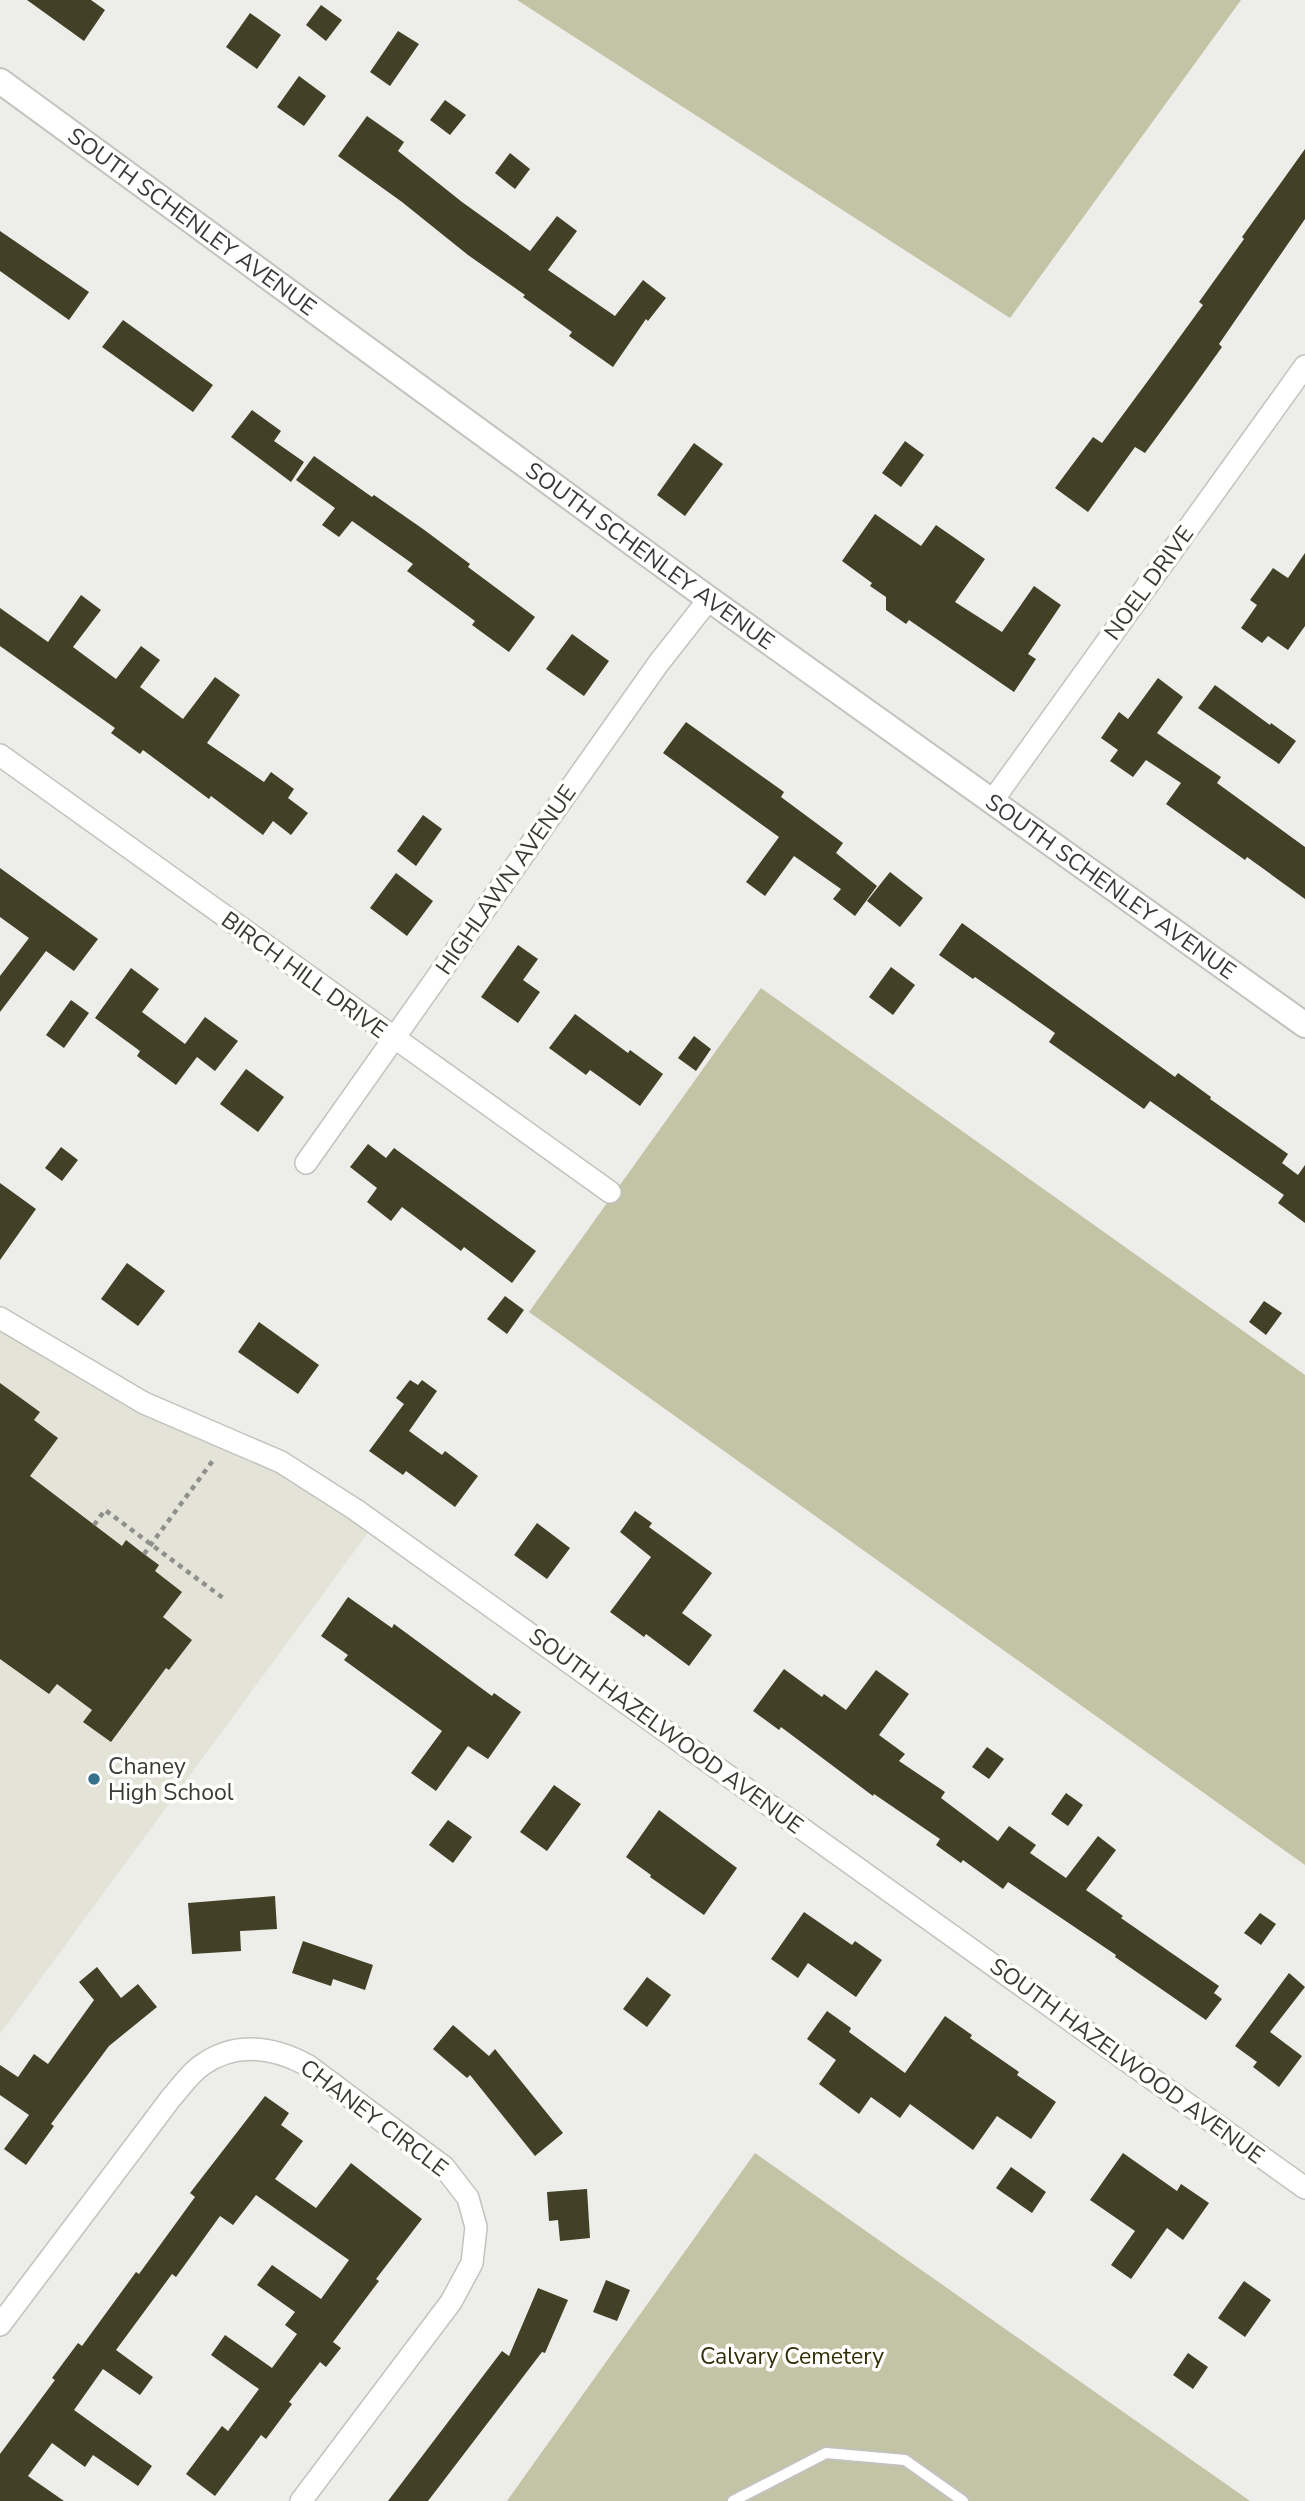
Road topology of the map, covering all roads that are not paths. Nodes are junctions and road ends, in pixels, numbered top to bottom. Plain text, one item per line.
1 (0, 81) edge
2 (1305, 366) edge
3 (709, 599) junction
4 (0, 755) edge
5 (993, 800) junction
6 (1305, 1025) edge
7 (393, 1039) junction
8 (306, 1163) dead end
9 (610, 1192) dead end
10 (0, 1318) edge
11 (1305, 2188) edge
12 (0, 2325) edge
13 (301, 2501) edge
14 (733, 2501) edge
15 (962, 2501) edge

1 - 3 street, SOUTH SCHENLEY AVENUE
2 - 5 street, NOEL DRIVE
3 - 5 street, SOUTH SCHENLEY AVENUE
3 - 7 street, HIGHLAWN AVENUE
4 - 7 street, BIRCH HILL DRIVE
5 - 6 street, SOUTH SCHENLEY AVENUE
7 - 8 street, HIGHLAWN AVENUE
7 - 9 street, BIRCH HILL DRIVE
10 - 11 street, SOUTH HAZELWOOD AVENUE
12 - 13 street, CHANEY CIRCLE
14 - 15 lane

